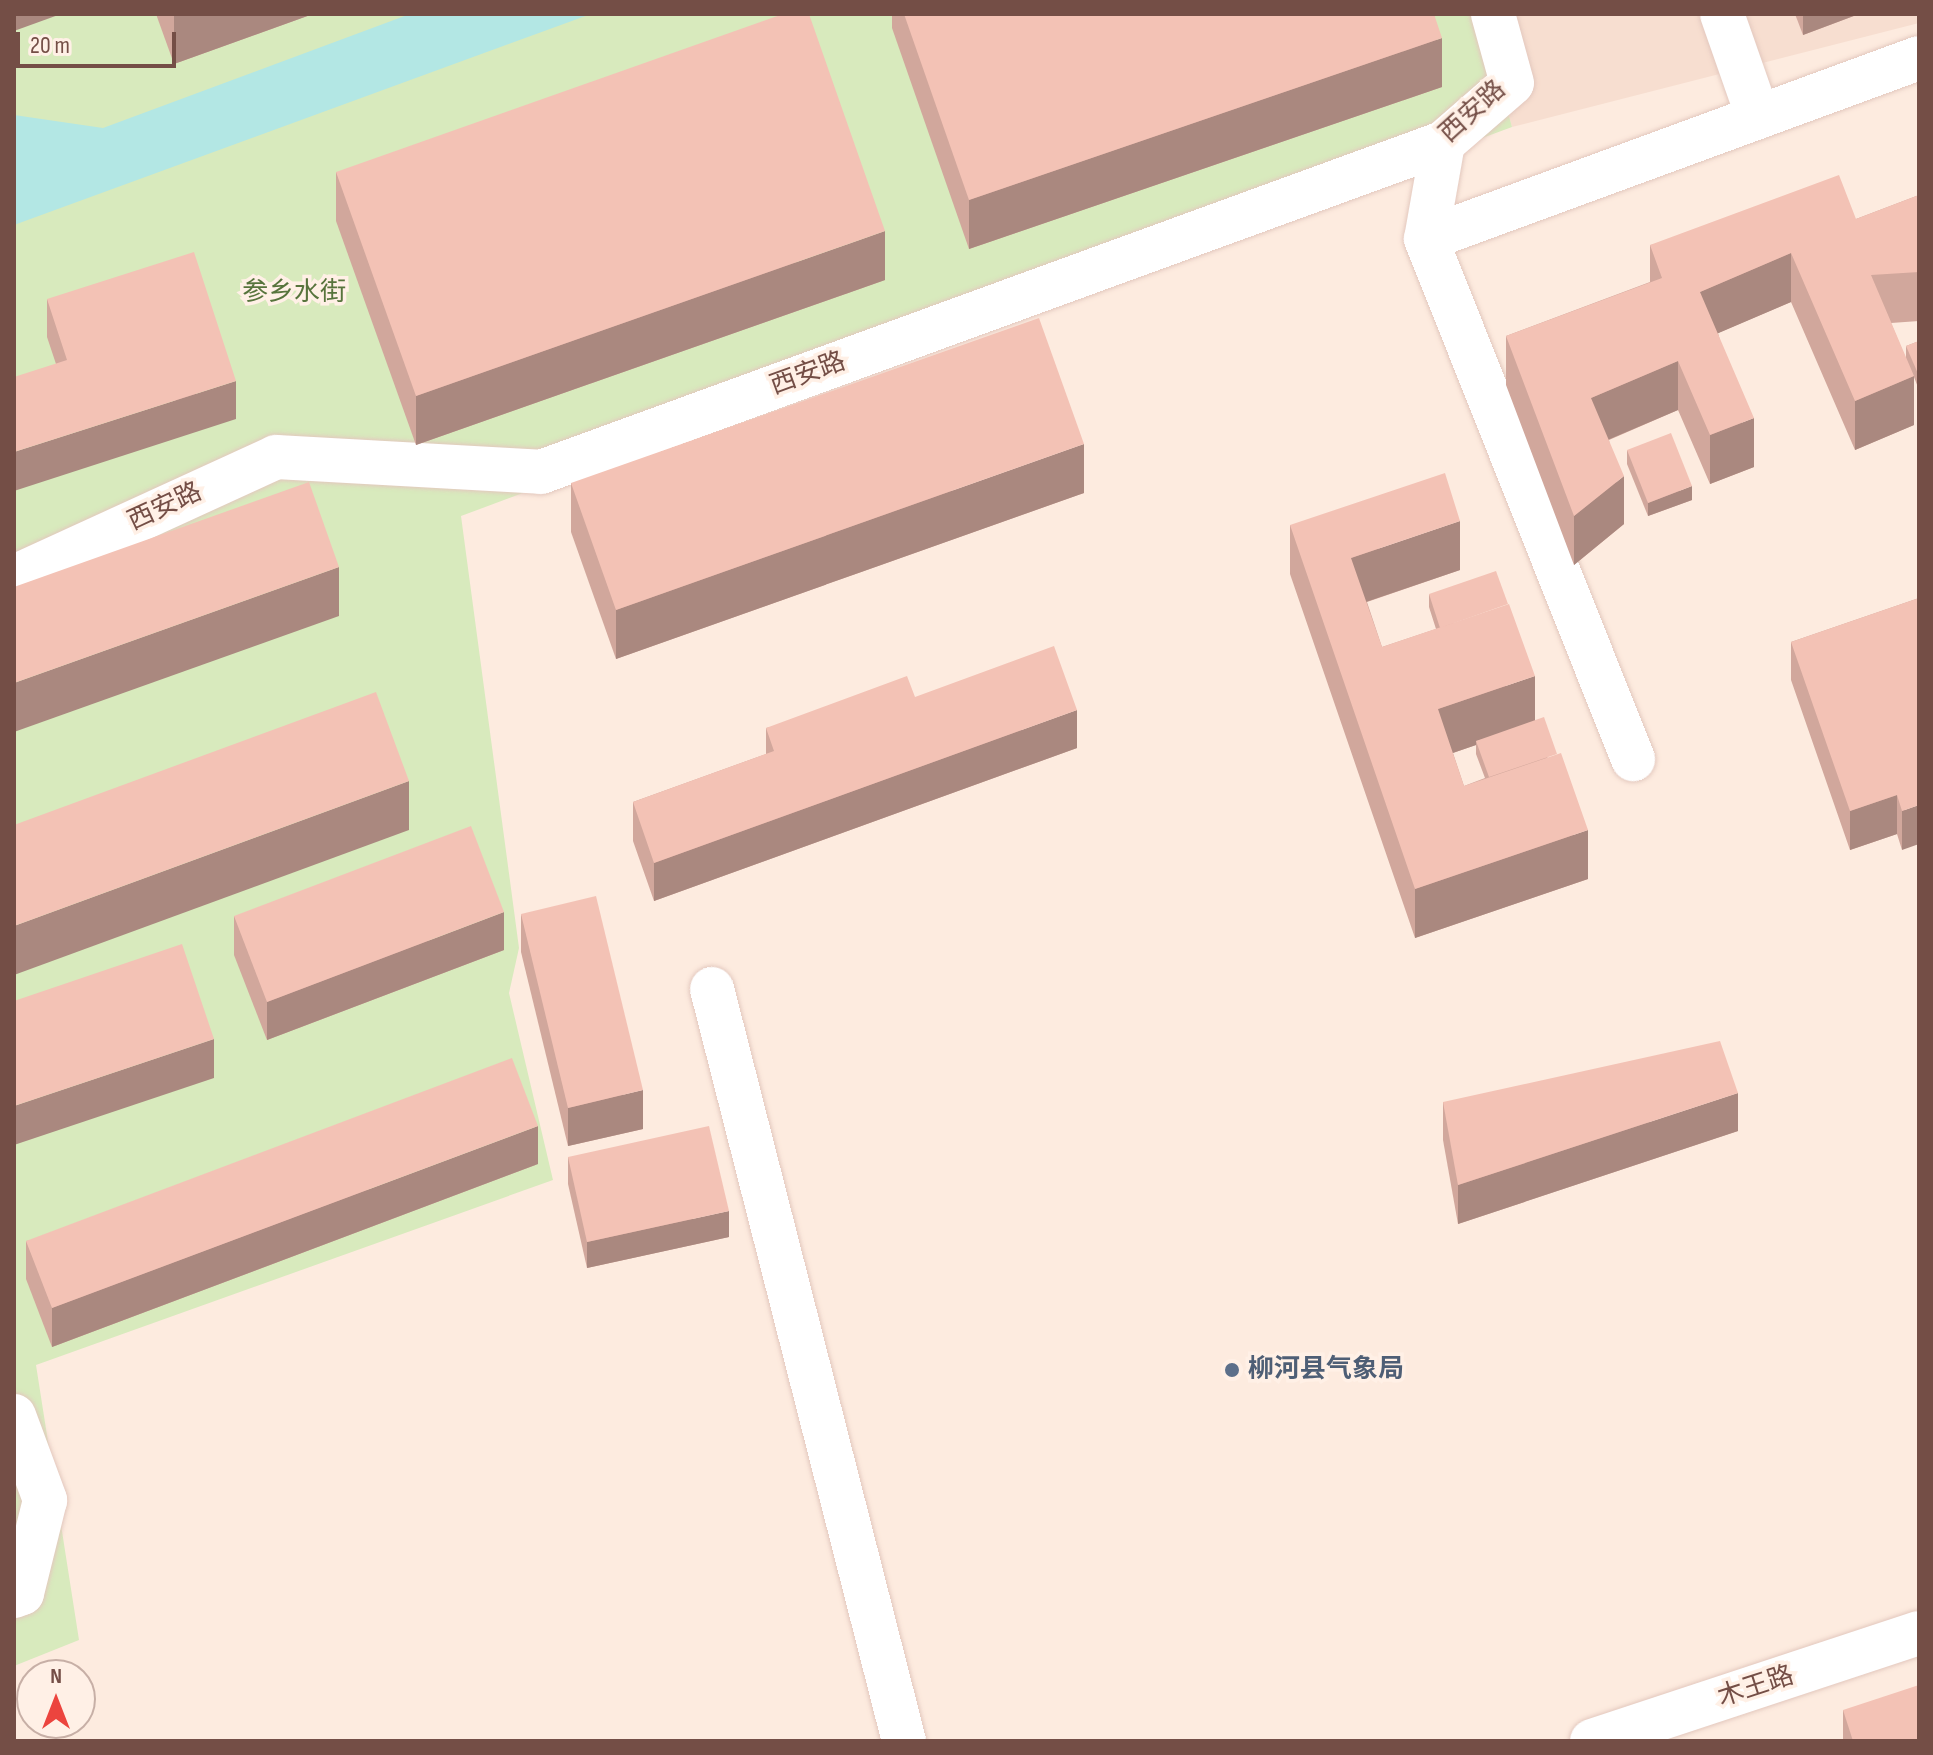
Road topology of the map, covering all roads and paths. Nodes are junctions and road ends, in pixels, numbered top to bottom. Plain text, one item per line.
1 (1493, 14) edge
2 (1722, 14) edge
3 (1919, 58) edge
4 (1758, 117) junction
5 (1443, 143) junction
6 (1426, 239) junction
7 (14, 577) edge
8 (1633, 759) dead end
9 (712, 989) dead end
10 (14, 1416) edge
11 (14, 1596) edge
12 (1919, 1633) edge
13 (904, 1741) edge
14 (1592, 1741) edge

1 - 5 street, 西安路
2 - 4 street
3 - 4 street
4 - 6 street
5 - 6 street
5 - 7 street, 西安路
6 - 8 street
9 - 13 street
10 - 11 street
12 - 14 street, 木王路

